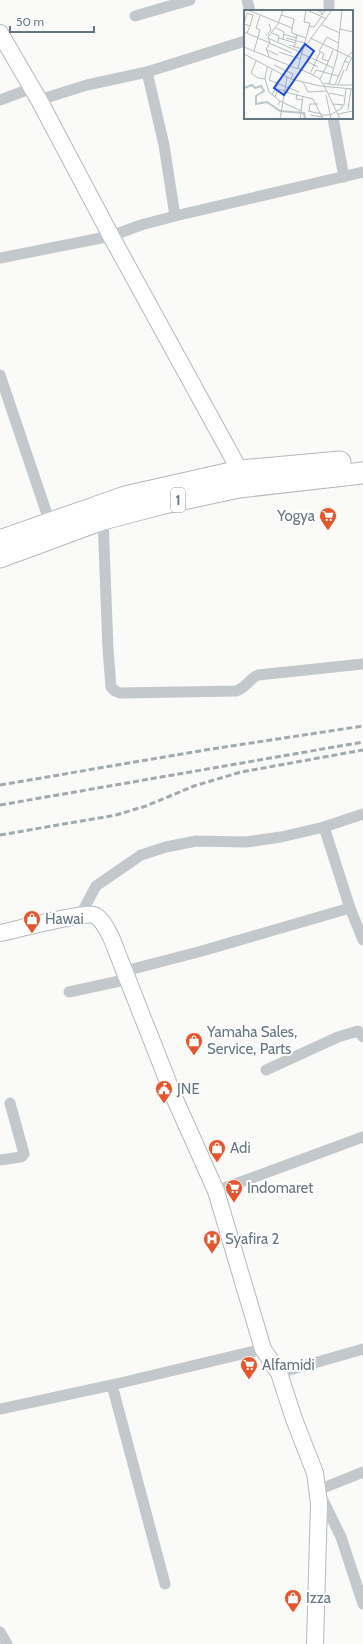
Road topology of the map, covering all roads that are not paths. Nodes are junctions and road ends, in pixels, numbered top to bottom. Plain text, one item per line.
1 (190, 0) edge
2 (246, 0) edge
3 (250, 10) edge
4 (135, 16) dead end
5 (0, 33) edge
6 (244, 41) edge
7 (147, 72) junction
8 (35, 94) junction
9 (0, 100) edge
10 (334, 119) edge
11 (363, 172) edge
12 (344, 177) junction
13 (175, 216) junction
14 (111, 236) junction
15 (0, 258) edge
16 (0, 375) edge
17 (363, 459) edge
18 (363, 473) edge
19 (240, 479) junction
20 (103, 519) junction
21 (50, 523) junction
22 (0, 542) edge
23 (0, 557) edge
24 (363, 664) edge
25 (363, 814) edge
26 (324, 827) junction
27 (350, 908) junction
28 (80, 916) junction
29 (0, 933) edge
30 (363, 940) edge
31 (127, 975) junction
32 (69, 992) dead end
33 (363, 1037) edge
34 (266, 1070) dead end
35 (10, 1103) dead end
36 (363, 1137) edge
37 (0, 1160) edge
38 (216, 1191) junction
39 (263, 1349) junction
40 (363, 1349) edge
41 (279, 1373) junction
42 (112, 1385) junction
43 (0, 1408) edge
44 (363, 1472) edge
45 (318, 1490) junction
46 (165, 1584) dead end
47 (363, 1604) edge
48 (0, 1632) edge
49 (7, 1644) edge
50 (315, 1644) edge

1 - 4 street
2 - 3 street
5 - 8 street
6 - 7 street
7 - 8 street
7 - 13 street
8 - 9 street
8 - 14 street
10 - 12 street
11 - 12 street
12 - 13 street
13 - 14 street
14 - 15 street
14 - 19 street
16 - 21 street
17 - 19 highway, 1
18 - 19 highway, 1
19 - 20 highway, 1
19 - 21 highway, 1
20 - 23 highway, 1
20 - 24 street
21 - 22 highway, 1
25 - 26 street
26 - 27 street
26 - 28 street
27 - 30 street
27 - 31 street
28 - 29 street
28 - 31 street
31 - 32 street
31 - 38 street
33 - 34 street
35 - 37 street
36 - 38 street
38 - 39 street
39 - 41 street
39 - 42 street
40 - 41 street
41 - 45 street
42 - 43 street
42 - 46 street
44 - 45 street
45 - 47 street
45 - 50 street
48 - 49 street

